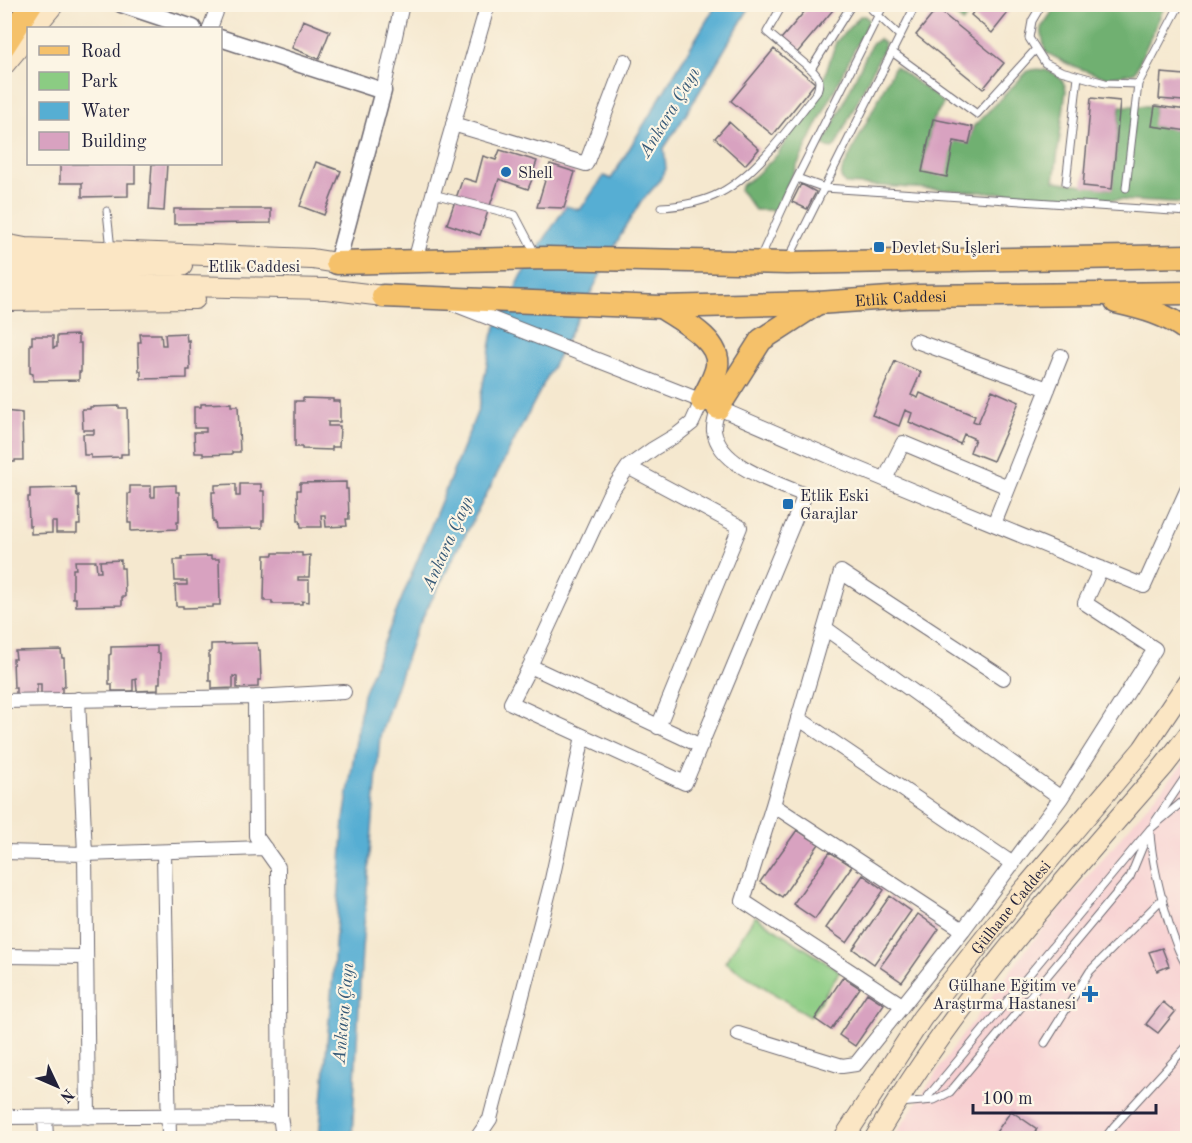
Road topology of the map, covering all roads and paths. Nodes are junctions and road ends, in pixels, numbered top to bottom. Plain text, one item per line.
1 (29, 4) edge
2 (54, 4) edge
3 (121, 4) edge
4 (219, 4) edge
5 (402, 4) edge
6 (488, 4) edge
7 (783, 4) edge
8 (852, 4) edge
9 (866, 4) edge
10 (884, 4) edge
11 (916, 4) edge
12 (1042, 4) edge
13 (1180, 4) edge
14 (878, 16) junction
15 (35, 27) edge
16 (190, 27) edge
17 (210, 27) edge
18 (4, 33) edge
19 (900, 36) junction
20 (27, 37) edge
21 (222, 39) edge
22 (4, 46) edge
23 (1035, 50) junction
24 (892, 52) junction
25 (625, 61) dead end
26 (4, 65) edge
27 (811, 69) junction
28 (1078, 76) junction
29 (1138, 84) junction
30 (383, 91) junction
31 (453, 124) junction
32 (797, 178) junction
33 (1066, 183) dead end
34 (825, 188) junction
35 (1126, 188) dead end
36 (433, 194) junction
37 (661, 207) dead end
38 (107, 211) dead end
39 (1188, 212) edge
40 (4, 244) edge
41 (111, 250) junction
42 (1180, 254) edge
43 (538, 258) junction
44 (415, 261) junction
45 (337, 263) junction
46 (758, 263) junction
47 (786, 263) junction
48 (4, 265) edge
49 (4, 282) edge
50 (1077, 293) junction
51 (1188, 293) edge
52 (383, 296) junction
53 (4, 301) edge
54 (818, 303) junction
55 (661, 307) junction
56 (497, 310) junction
57 (1188, 331) edge
58 (916, 341) dead end
59 (1061, 356) dead end
60 (1048, 389) junction
61 (710, 404) junction
62 (628, 467) junction
63 (885, 479) junction
64 (1008, 487) junction
65 (1188, 488) edge
66 (994, 524) junction
67 (1101, 568) junction
68 (825, 628) junction
69 (530, 666) junction
70 (1003, 678) dead end
71 (1188, 682) edge
72 (344, 692) dead end
73 (255, 697) junction
74 (78, 699) junction
75 (4, 701) edge
76 (798, 718) junction
77 (658, 727) junction
78 (1188, 735) edge
79 (583, 736) junction
80 (701, 746) junction
81 (1188, 773) edge
82 (1188, 797) edge
83 (1061, 798) junction
84 (773, 805) junction
85 (1150, 829) junction
86 (265, 848) junction
87 (4, 852) edge
88 (165, 852) junction
89 (85, 854) junction
90 (1013, 864) junction
91 (1163, 898) junction
92 (963, 930) junction
93 (4, 956) edge
94 (85, 957) junction
95 (1188, 968) edge
96 (902, 1005) junction
97 (738, 1034) dead end
98 (1045, 1043) dead end
99 (1188, 1045) edge
100 (925, 1100) junction
101 (895, 1104) junction
102 (280, 1115) junction
103 (168, 1116) junction
104 (4, 1117) edge
105 (45, 1117) junction
106 (88, 1117) junction
107 (46, 1138) edge
108 (169, 1138) edge
109 (283, 1138) edge
110 (477, 1138) edge
111 (844, 1138) edge
112 (874, 1138) edge
113 (1105, 1138) edge

1 - 18 main road
1 - 22 main road
2 - 15 main road
3 - 16 street
4 - 17 street
5 - 30 street
6 - 31 street
7 - 27 lane
8 - 27 lane
9 - 14 lane
10 - 14 lane
11 - 19 lane
12 - 23 lane
13 - 29 lane
14 - 19 lane
14 - 32 lane
19 - 24 lane
20 - 26 main road
21 - 30 street
23 - 24 lane
23 - 28 lane
24 - 34 lane
25 - 31 street
27 - 37 lane
28 - 29 lane
28 - 33 lane
29 - 35 lane
30 - 45 street
31 - 36 street
32 - 34 lane
32 - 46 lane
34 - 39 lane
34 - 47 lane
36 - 43 lane
36 - 44 street
38 - 41 lane
40 - 41 main road
41 - 45 main road
42 - 47 main road
43 - 44 main road, Etlik Caddesi
43 - 46 main road, Etlik Caddesi
44 - 45 main road, Etlik Caddesi
45 - 48 main road, Etlik Caddesi
46 - 47 main road
49 - 52 main road, Etlik Caddesi
50 - 51 main road, Etlik Caddesi
50 - 54 main road, Etlik Caddesi
50 - 57 main road
52 - 53 main road
52 - 56 main road, Etlik Caddesi
54 - 55 main road, Etlik Caddesi
54 - 61 main road
55 - 56 main road, Etlik Caddesi
55 - 61 main road
56 - 61 street
58 - 60 street
59 - 60 street
60 - 64 street
61 - 62 street
61 - 63 street
61 - 80 street
62 - 69 street
62 - 77 street
63 - 64 street
63 - 66 street
64 - 66 street
65 - 67 street
66 - 67 street
67 - 83 street
68 - 70 street
68 - 76 street
68 - 83 street
69 - 77 street
69 - 79 street
71 - 111 main road, Gülhane Caddesi
72 - 73 street
73 - 74 street
73 - 86 street
74 - 75 street
74 - 89 street
76 - 84 street
76 - 90 street
77 - 80 street
78 - 101 main road, Gülhane Caddesi
79 - 80 street
79 - 110 street
81 - 85 lane
82 - 85 lane
83 - 90 street
84 - 92 street
84 - 96 street
85 - 91 lane
85 - 100 lane
85 - 100 lane
86 - 88 street
86 - 102 street
87 - 89 street
88 - 89 street
88 - 103 street
89 - 94 street
90 - 92 street
91 - 95 lane
91 - 98 lane
92 - 96 street
93 - 94 street
94 - 106 street
96 - 97 street
99 - 113 lane
100 - 101 lane
101 - 112 main road, Gülhane Caddesi
102 - 103 street
102 - 109 street
103 - 106 street
103 - 108 street
104 - 105 street
105 - 106 street
105 - 107 street

